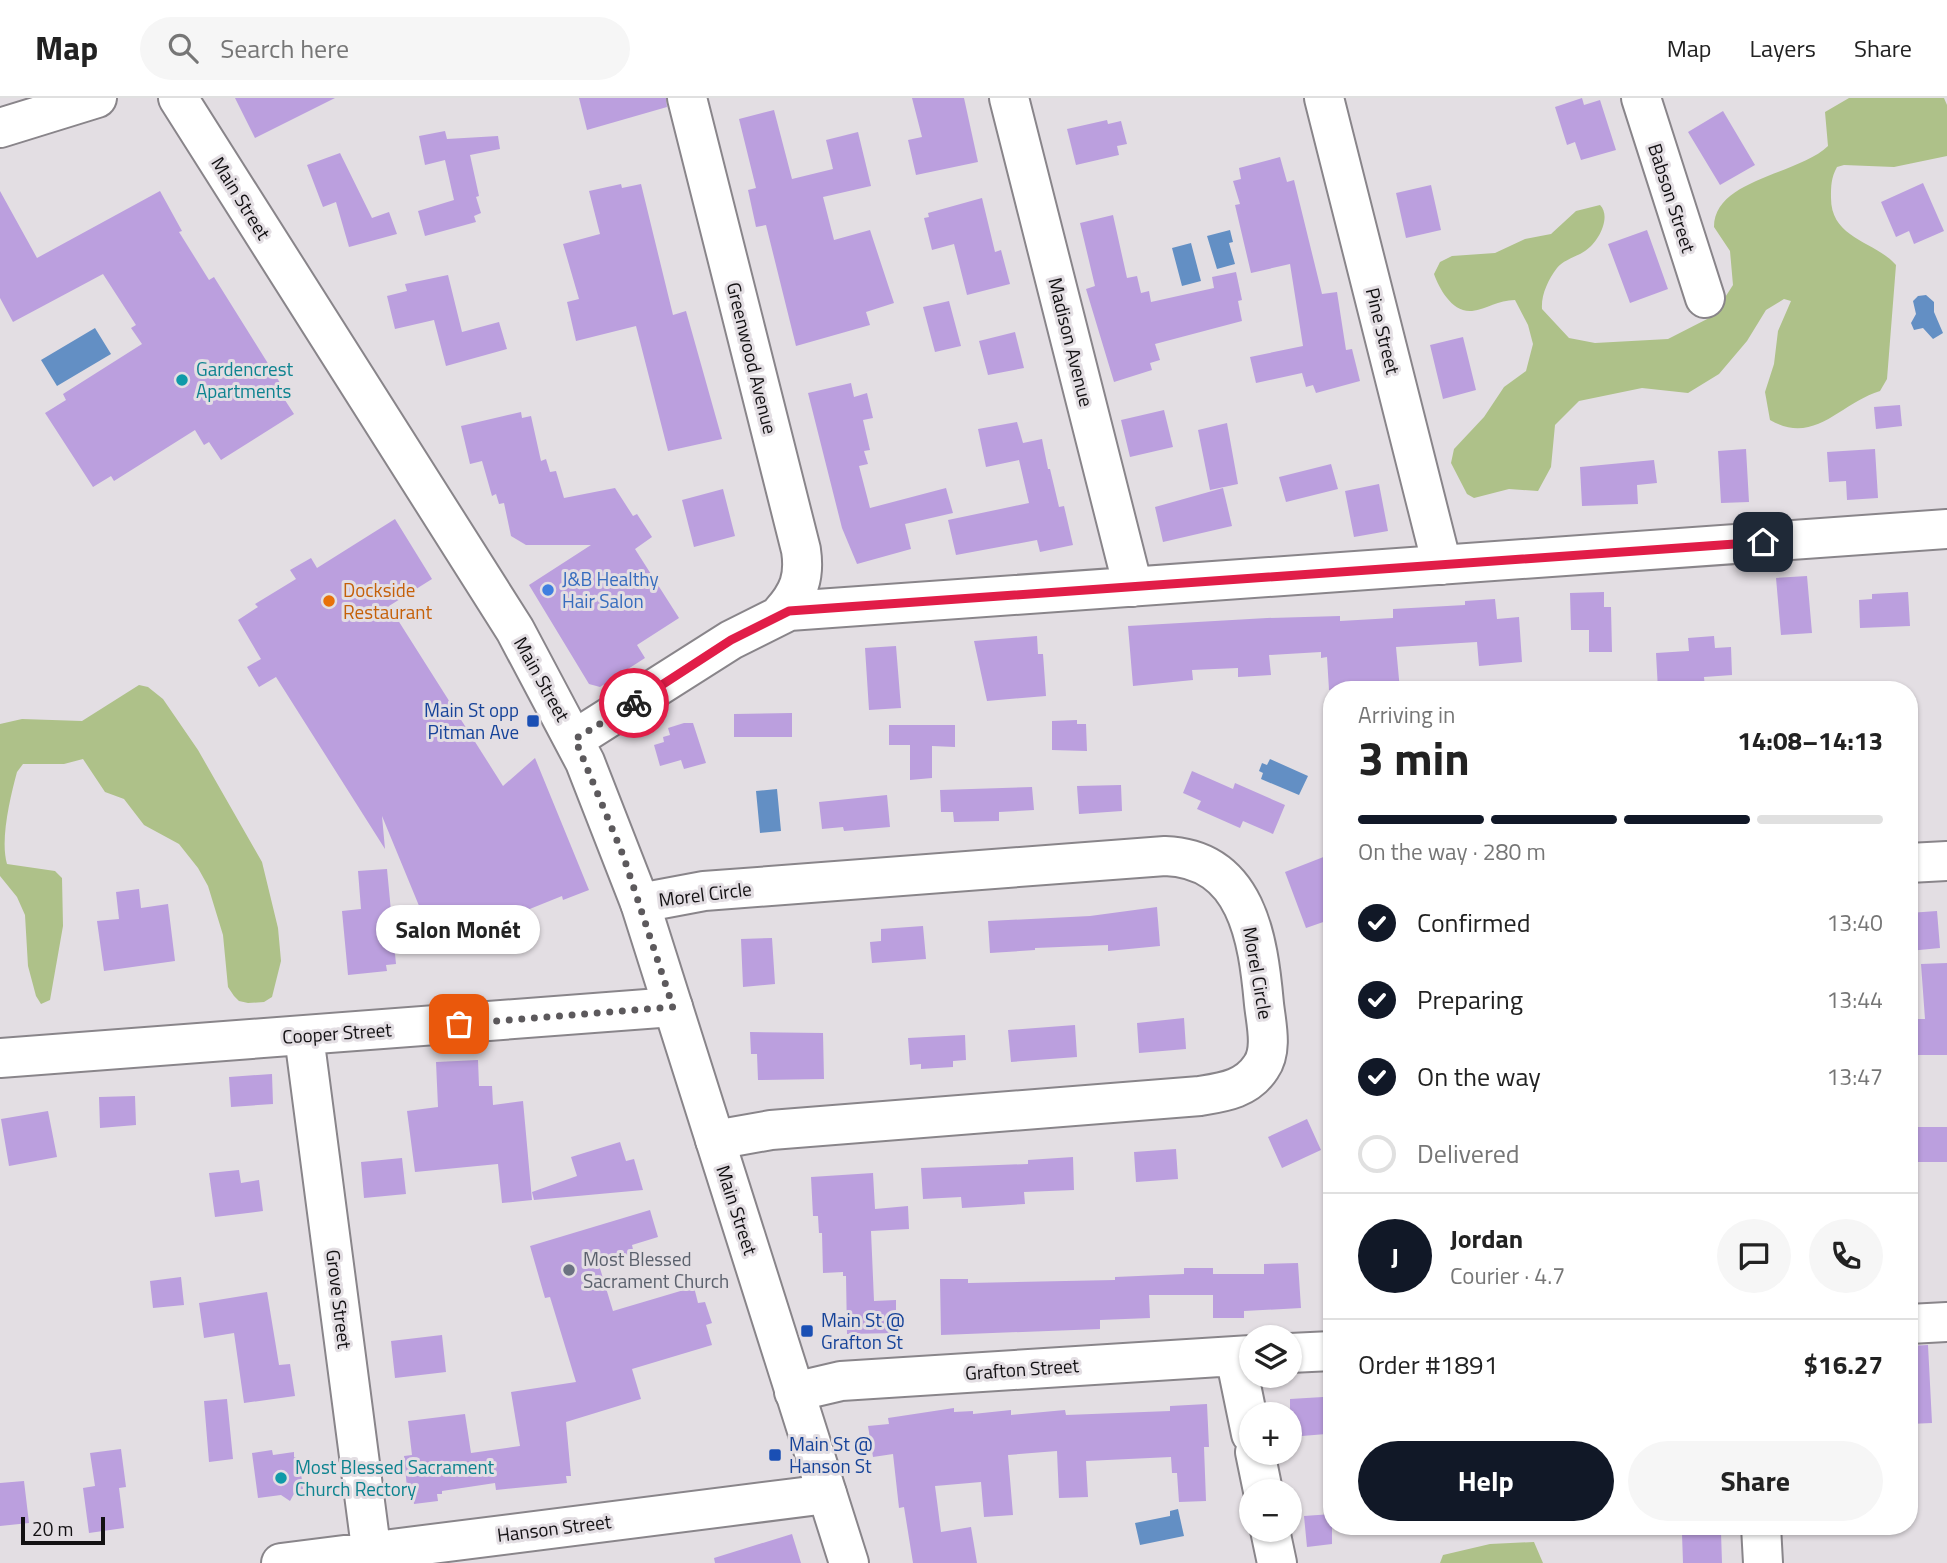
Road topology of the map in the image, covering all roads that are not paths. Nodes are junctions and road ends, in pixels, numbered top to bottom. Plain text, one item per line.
1 (97, 98) edge
2 (178, 98) edge
3 (687, 98) edge
4 (1009, 98) edge
5 (1324, 98) edge
6 (1641, 98) edge
7 (0, 128) edge
8 (1705, 298) dead end
9 (1947, 530) edge
10 (1442, 565) junction
11 (1133, 587) junction
12 (780, 612) junction
13 (575, 739) junction
14 (1947, 861) edge
15 (1918, 863) edge
16 (640, 903) junction
17 (673, 1007) junction
18 (304, 1036) junction
19 (0, 1058) edge
20 (715, 1140) junction
21 (1947, 1322) edge
22 (1918, 1324) edge
23 (1323, 1351) edge
24 (1302, 1352) edge
25 (1239, 1355) edge
26 (794, 1392) junction
27 (827, 1494) junction
28 (1761, 1535) edge
29 (1273, 1542) edge
30 (372, 1557) edge
31 (281, 1563) edge
32 (849, 1563) edge
33 (1277, 1563) edge
34 (1763, 1563) edge

1 - 7 street
2 - 13 street, Main Street
3 - 12 street, Greenwood Avenue
4 - 11 street, Madison Avenue
5 - 10 street, Pine Street
6 - 8 street, Babson Street
9 - 10 street
10 - 11 street
11 - 12 street
12 - 13 street
13 - 16 street, Main Street
14 - 15 street
16 - 17 street, Main Street
16 - 20 street, Morel Circle
17 - 18 street, Cooper Street
17 - 20 street, Main Street
18 - 19 street, Cooper Street
18 - 30 street, Grove Street
20 - 26 street, Main Street
21 - 22 street
23 - 24 street
25 - 26 street, Grafton Street
26 - 27 street, Main Street
27 - 30 street, Hanson Street
27 - 32 street, Main Street
28 - 34 street
29 - 33 street
30 - 31 street, Hanson Street

